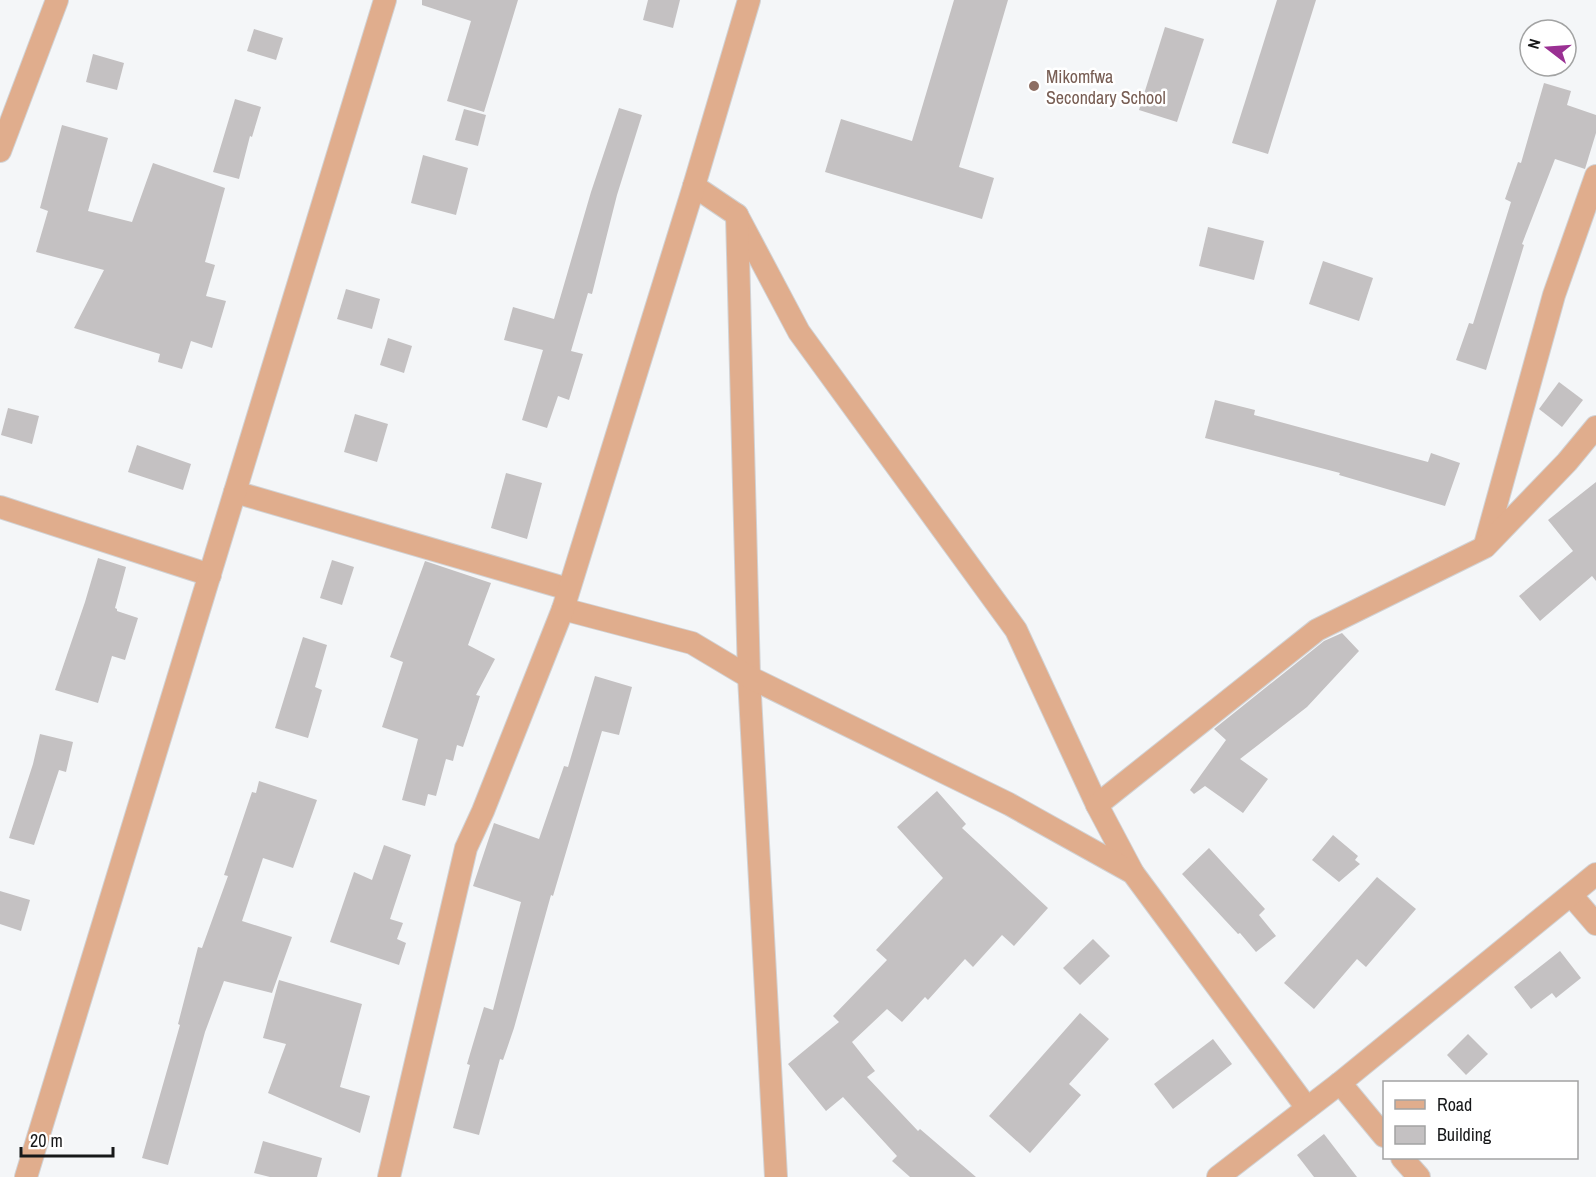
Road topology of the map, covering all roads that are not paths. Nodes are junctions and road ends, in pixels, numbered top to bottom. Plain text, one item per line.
1 (57, 0) edge
2 (384, 0) edge
3 (749, 0) edge
4 (0, 151) edge
5 (1596, 176) edge
6 (694, 186) junction
7 (737, 214) junction
8 (1596, 427) edge
9 (235, 492) junction
10 (0, 507) edge
11 (1485, 547) junction
12 (210, 575) junction
13 (565, 599) junction
14 (750, 677) junction
15 (1096, 804) junction
16 (1133, 873) junction
17 (1596, 874) edge
18 (1571, 895) junction
19 (1596, 924) edge
20 (1340, 1083) junction
21 (1307, 1108) junction
22 (1383, 1135) edge
23 (1403, 1159) edge
24 (26, 1177) edge
25 (389, 1177) edge
26 (777, 1177) edge
27 (1218, 1177) edge
28 (1419, 1177) edge

1 - 4 street
2 - 9 street
3 - 6 street
5 - 11 street
6 - 7 street
6 - 13 street
7 - 14 street
7 - 15 street
8 - 11 street
9 - 12 street
9 - 13 street
10 - 12 street
11 - 15 street
12 - 24 street
13 - 14 street
13 - 25 street
14 - 16 street
14 - 26 street
15 - 16 street
16 - 21 street
17 - 18 street
18 - 19 street
18 - 20 street
20 - 21 street
20 - 22 street
21 - 27 street
23 - 28 street

